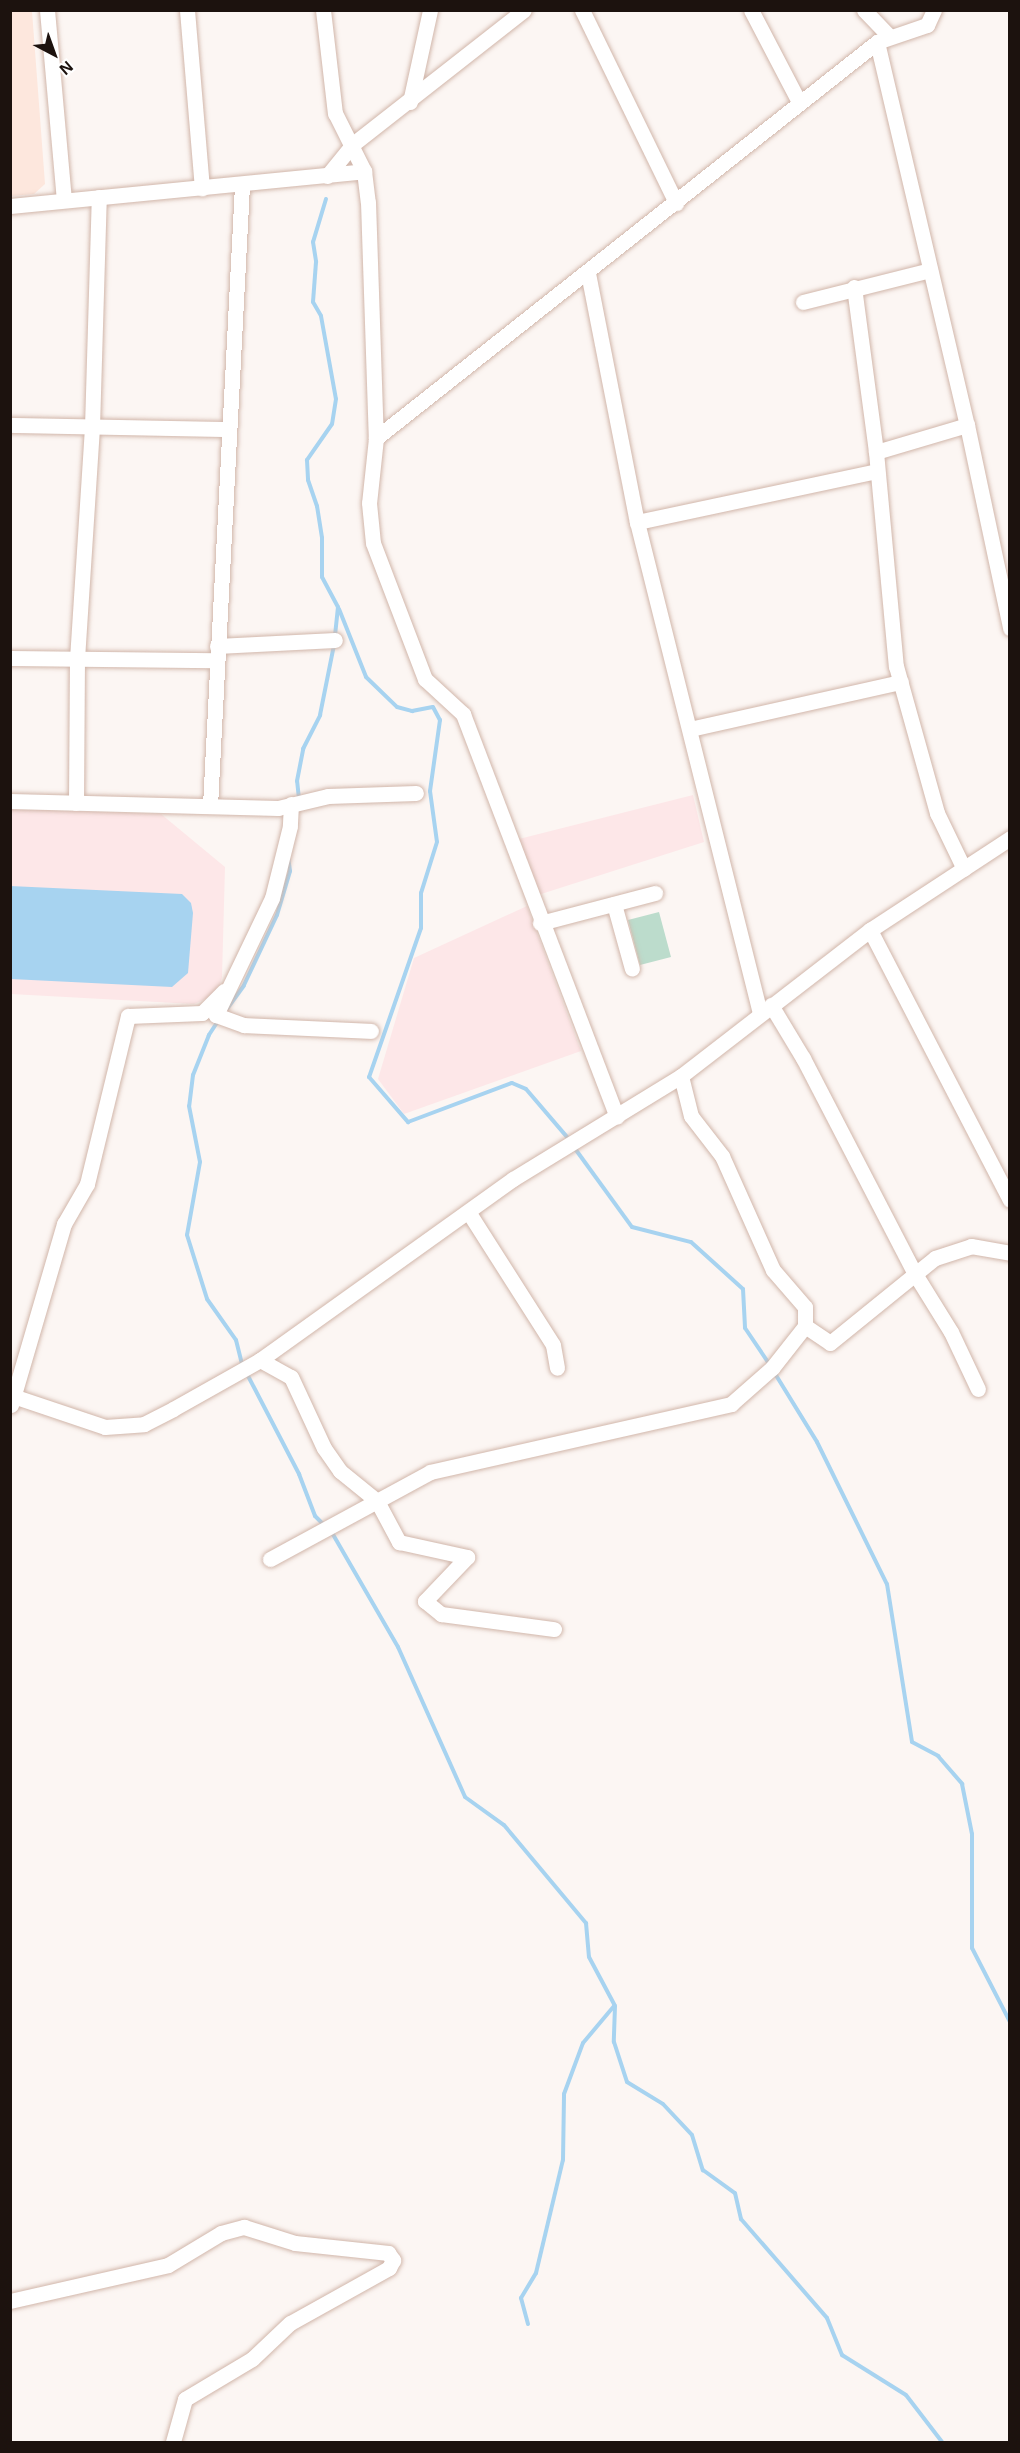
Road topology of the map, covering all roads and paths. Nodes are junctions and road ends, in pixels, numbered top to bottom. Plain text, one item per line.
1 (47, 10) edge
2 (187, 10) edge
3 (323, 10) edge
4 (430, 10) edge
5 (524, 10) edge
6 (582, 10) edge
7 (751, 10) edge
8 (864, 10) edge
9 (934, 10) edge
10 (883, 39) junction
11 (410, 102) junction
12 (799, 102) junction
13 (353, 144) junction
14 (364, 171) junction
15 (327, 176) junction
16 (242, 184) junction
17 (202, 188) junction
18 (99, 197) junction
19 (64, 199) junction
20 (676, 203) junction
21 (10, 206) edge
22 (930, 270) junction
23 (588, 273) junction
24 (854, 287) junction
25 (803, 302) dead end
26 (10, 425) edge
27 (967, 425) junction
28 (92, 427) junction
29 (228, 429) junction
30 (376, 438) junction
31 (876, 452) junction
32 (877, 471) junction
33 (637, 522) junction
34 (1010, 628) edge
35 (335, 640) dead end
36 (216, 653) junction
37 (10, 658) edge
38 (77, 659) junction
39 (902, 681) junction
40 (690, 729) junction
41 (416, 793) dead end
42 (10, 801) edge
43 (76, 803) junction
44 (291, 804) junction
45 (210, 806) junction
46 (1010, 838) edge
47 (964, 869) junction
48 (655, 893) dead end
49 (614, 904) junction
50 (540, 923) junction
51 (870, 930) junction
52 (632, 969) dead end
53 (224, 991) junction
54 (766, 1009) junction
55 (371, 1031) dead end
56 (681, 1076) junction
57 (617, 1117) junction
58 (1010, 1200) edge
59 (469, 1213) junction
60 (1010, 1253) edge
61 (915, 1274) junction
62 (805, 1326) junction
63 (260, 1360) junction
64 (557, 1368) dead end
65 (978, 1389) dead end
66 (12, 1399) edge
67 (377, 1500) junction
68 (270, 1559) dead end
69 (554, 1629) dead end
70 (10, 2301) edge
71 (173, 2442) edge

1 - 19 street
2 - 17 street
3 - 13 street
4 - 11 street
5 - 11 street
6 - 20 street
7 - 12 street
8 - 10 street
9 - 10 street
10 - 12 street
10 - 22 street
11 - 13 street
12 - 20 street
13 - 14 street
13 - 15 street
14 - 15 street
14 - 30 street
15 - 16 street
16 - 17 street
16 - 29 street
17 - 18 street
18 - 19 street
18 - 28 street
19 - 21 street
20 - 23 street
22 - 24 street
22 - 27 street
23 - 30 street
23 - 33 street
24 - 25 street
24 - 31 street
26 - 28 street
27 - 31 street
27 - 34 street
28 - 29 street
28 - 38 street
29 - 36 street
30 - 50 street
31 - 32 street
32 - 33 street
32 - 39 street
33 - 40 street
35 - 36 street
36 - 38 street
36 - 45 street
37 - 38 street
38 - 43 street
39 - 40 street
39 - 47 street
40 - 54 street
41 - 44 street
42 - 43 street
43 - 45 street
44 - 45 street
44 - 53 street
46 - 47 street
47 - 51 street
48 - 49 street
49 - 50 street
49 - 52 street
50 - 57 street
51 - 54 street
51 - 58 street
53 - 55 street
53 - 66 street
54 - 56 street
54 - 61 street
56 - 57 street
56 - 62 street
57 - 59 street
59 - 63 street
59 - 64 street
60 - 61 street
61 - 62 street
61 - 65 street
62 - 67 street
63 - 66 street
63 - 67 street
67 - 68 street
67 - 69 street
70 - 71 street

